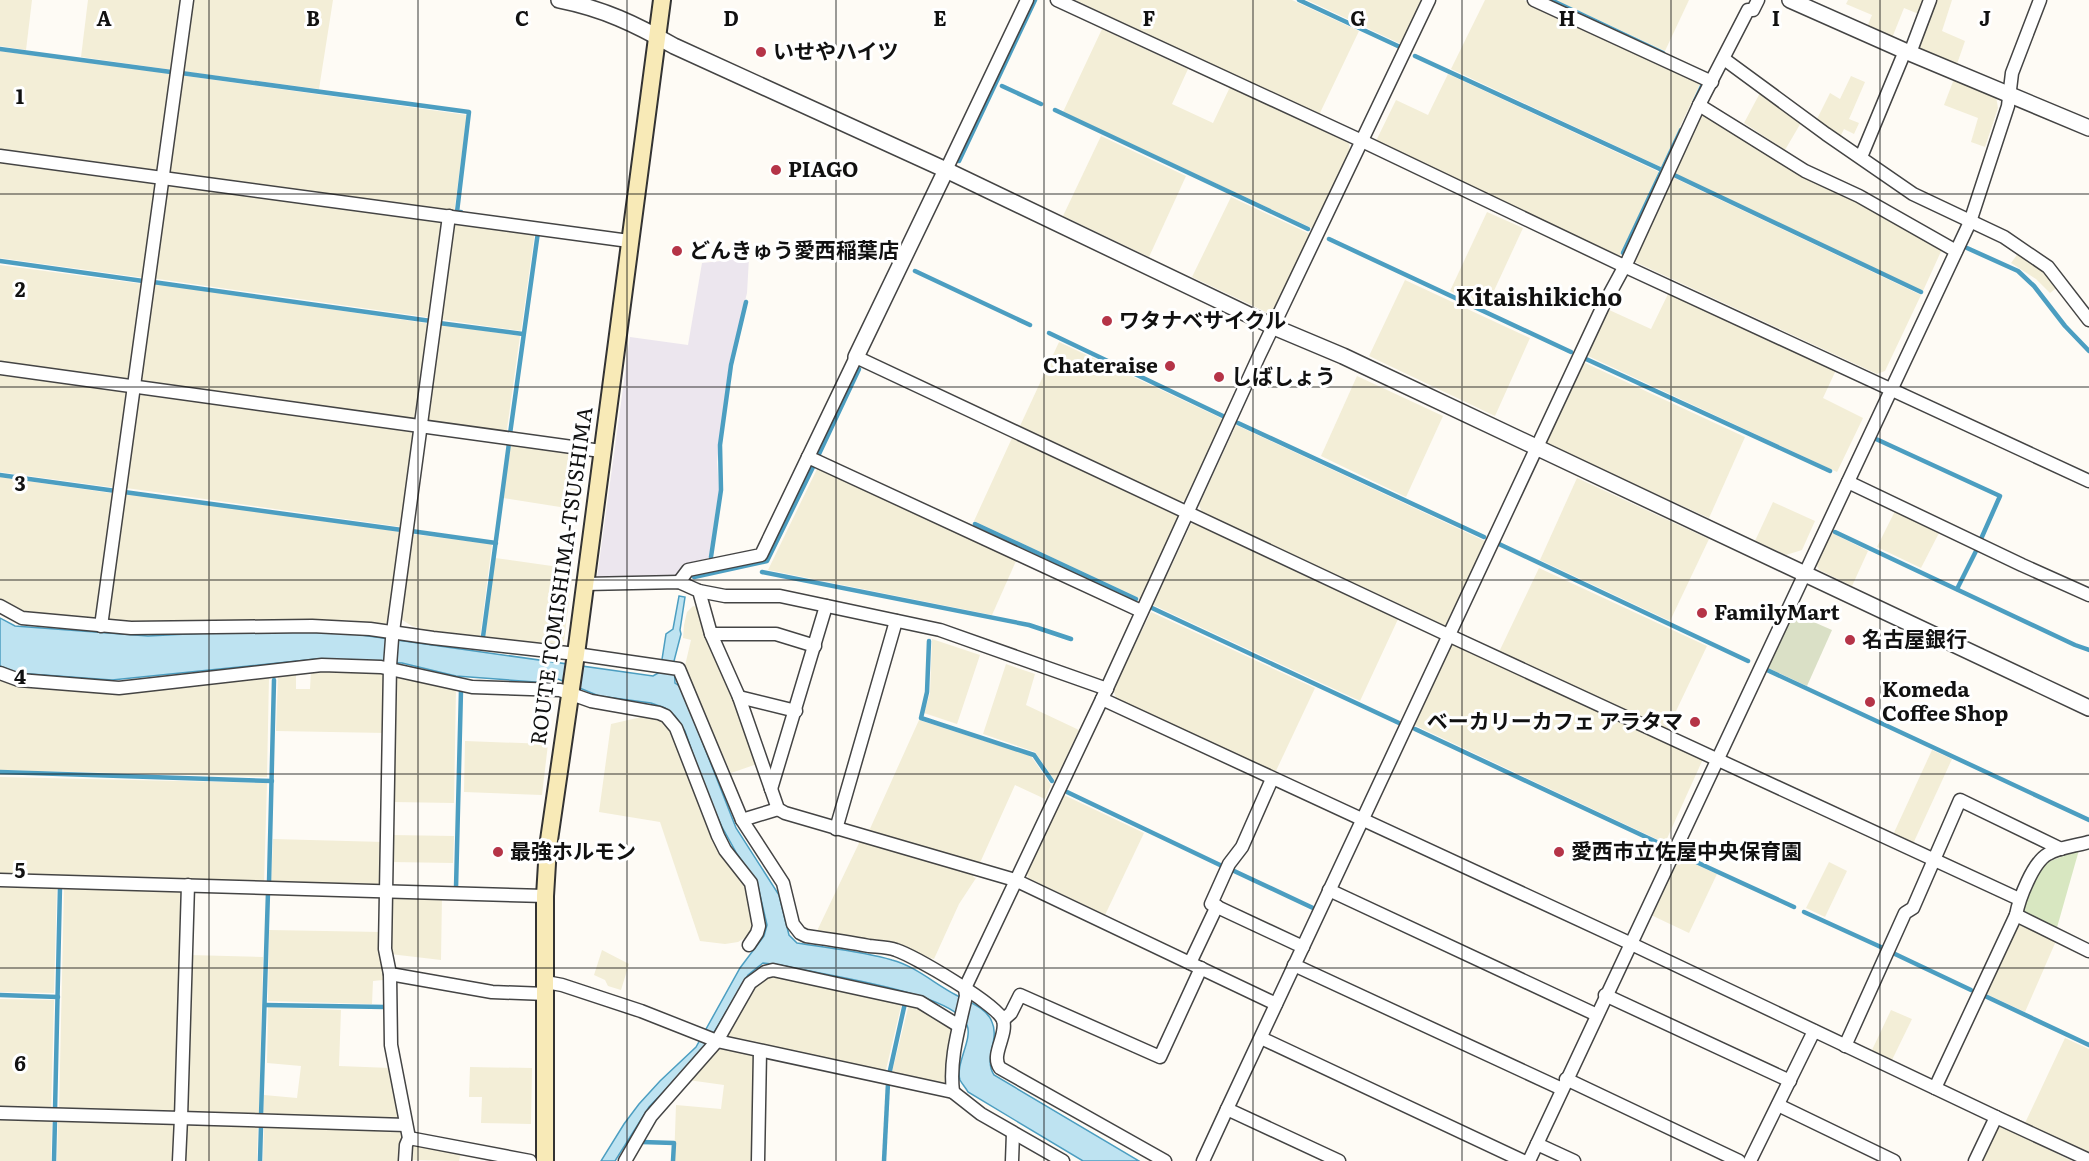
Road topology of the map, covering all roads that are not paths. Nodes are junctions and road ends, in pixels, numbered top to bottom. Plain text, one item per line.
1 (187, 0) edge
2 (559, 0) edge
3 (662, 0) edge
4 (1027, 0) edge
5 (1057, 0) edge
6 (1428, 0) edge
7 (1534, 0) edge
8 (1758, 0) edge
9 (1790, 0) edge
10 (1930, 0) edge
11 (2040, 0) edge
12 (657, 36) junction
13 (1907, 52) junction
14 (1724, 59) junction
15 (1712, 82) junction
16 (2009, 94) junction
17 (1699, 105) junction
18 (2089, 128) edge
19 (1362, 141) junction
20 (0, 156) edge
21 (1861, 157) junction
22 (946, 170) junction
23 (161, 179) junction
24 (448, 216) junction
25 (1970, 222) junction
26 (630, 241) junction
27 (1956, 251) junction
28 (1624, 266) junction
29 (2089, 320) edge
30 (1274, 327) junction
31 (856, 357) junction
32 (0, 368) edge
33 (134, 386) junction
34 (1892, 389) junction
35 (421, 427) junction
36 (1536, 449) junction
37 (601, 452) junction
38 (808, 457) junction
39 (2089, 481) edge
40 (1848, 482) junction
41 (1189, 512) junction
42 (1804, 574) junction
43 (679, 582) junction
44 (585, 584) junction
45 (699, 591) junction
46 (2089, 595) edge
47 (0, 606) edge
48 (826, 606) junction
49 (1142, 611) junction
50 (896, 621) junction
51 (101, 626) junction
52 (711, 634) junction
53 (393, 635) junction
54 (1448, 635) junction
55 (814, 645) junction
56 (575, 657) junction
57 (390, 667) junction
58 (0, 673) edge
59 (570, 691) junction
60 (1104, 694) junction
61 (740, 697) junction
62 (2089, 708) edge
63 (796, 711) junction
64 (1717, 760) junction
65 (1272, 779) junction
66 (771, 789) junction
67 (778, 809) junction
68 (1362, 819) junction
69 (742, 820) junction
70 (836, 829) junction
71 (2089, 842) edge
72 (2061, 849) junction
73 (1933, 860) junction
74 (0, 880) edge
75 (1015, 880) junction
76 (188, 885) junction
77 (1329, 890) junction
78 (386, 891) junction
79 (545, 896) junction
80 (2019, 899) junction
81 (1217, 906) junction
82 (2016, 915) junction
83 (749, 945) dead end
84 (1630, 945) junction
85 (1303, 947) junction
86 (2089, 951) edge
87 (1196, 965) junction
88 (1294, 965) junction
89 (390, 974) junction
90 (546, 988) junction
91 (965, 992) junction
92 (1605, 995) junction
93 (1276, 1004) junction
94 (1597, 1015) junction
95 (1003, 1020) junction
96 (960, 1023) junction
97 (1815, 1031) junction
98 (1260, 1038) junction
99 (711, 1039) junction
100 (1845, 1046) junction
101 (760, 1051) junction
102 (1790, 1081) junction
103 (1564, 1084) junction
104 (1935, 1088) junction
105 (953, 1092) junction
106 (1778, 1105) junction
107 (1227, 1109) junction
108 (0, 1113) edge
109 (1996, 1117) junction
110 (181, 1118) junction
111 (406, 1125) junction
112 (1013, 1133) junction
113 (409, 1138) junction
114 (1537, 1144) junction
115 (2089, 1160) edge
116 (179, 1161) edge
117 (405, 1161) edge
118 (530, 1161) edge
119 (545, 1161) edge
120 (625, 1161) edge
121 (758, 1161) edge
122 (1012, 1161) edge
123 (1063, 1161) edge
124 (1165, 1161) edge
125 (1203, 1161) edge
126 (1339, 1161) edge
127 (1523, 1161) edge
128 (1529, 1161) edge
129 (1574, 1161) edge
130 (1739, 1161) edge
131 (1750, 1161) edge
132 (1894, 1161) edge
133 (1975, 1161) edge

1 - 23 street
2 - 12 street
3 - 12 main road, ROUTE TOMISHIMA-TSUSHIMA
4 - 22 street
5 - 19 street
6 - 19 street
7 - 15 street
8 - 14 street
9 - 13 street
10 - 13 street
11 - 16 street
12 - 22 street
12 - 26 main road, ROUTE TOMISHIMA-TSUSHIMA
13 - 16 street
13 - 21 street
14 - 15 street
14 - 21 street
15 - 17 street
16 - 18 street
16 - 25 street
17 - 27 street
17 - 28 street
19 - 28 street
19 - 30 street
20 - 23 street
21 - 25 street
22 - 30 street
22 - 31 street
23 - 24 street
23 - 33 street
24 - 26 street
24 - 35 street
25 - 27 street
25 - 29 street
26 - 37 main road, ROUTE TOMISHIMA-TSUSHIMA
27 - 34 street
28 - 34 street
28 - 36 street
30 - 36 street
30 - 41 street
31 - 38 street
31 - 41 street
32 - 33 street
33 - 35 street
33 - 51 street
34 - 39 street
34 - 40 street
35 - 37 street
35 - 53 street
36 - 42 street
36 - 54 street
37 - 44 main road, ROUTE TOMISHIMA-TSUSHIMA
38 - 43 street
38 - 49 street
40 - 42 street
40 - 46 street
41 - 49 street
41 - 54 street
42 - 62 street
42 - 64 street
43 - 44 street
43 - 45 street
44 - 56 main road, ROUTE TOMISHIMA-TSUSHIMA
45 - 48 street
45 - 52 street
47 - 51 street
48 - 50 street
48 - 55 street
49 - 60 street
50 - 60 street
50 - 70 street
51 - 53 street
52 - 55 street
52 - 61 street
53 - 56 street
53 - 57 street
54 - 64 street
54 - 68 street
55 - 63 street
56 - 59 main road, ROUTE TOMISHIMA-TSUSHIMA
56 - 69 street
57 - 58 street
57 - 59 street
57 - 78 street
59 - 79 main road, ROUTE TOMISHIMA-TSUSHIMA
59 - 83 street
60 - 65 street
60 - 75 street
61 - 63 street
61 - 66 street
63 - 66 street
64 - 73 street
64 - 84 street
65 - 68 street
65 - 81 street
66 - 67 street
67 - 69 street
67 - 70 street
68 - 77 street
68 - 84 street
69 - 91 street
70 - 75 street
71 - 72 street
72 - 73 street
72 - 80 street
73 - 80 street
73 - 100 street
74 - 76 street
75 - 87 street
75 - 91 street
76 - 78 street
76 - 110 street
77 - 85 street
77 - 94 street
78 - 79 street
78 - 89 street
79 - 90 main road, ROUTE TOMISHIMA-TSUSHIMA
80 - 82 street
81 - 85 street
81 - 87 street
82 - 86 street
82 - 104 street
84 - 92 street
84 - 97 street
85 - 88 street
87 - 93 street
87 - 95 street
88 - 93 street
88 - 103 street
89 - 90 street
89 - 111 street
90 - 99 street
90 - 119 main road, ROUTE TOMISHIMA-TSUSHIMA
91 - 95 street
91 - 96 street
92 - 94 street
92 - 102 street
93 - 98 street
94 - 103 street
95 - 124 street
96 - 99 street
96 - 105 street
97 - 100 street
97 - 102 street
98 - 107 street
98 - 127 street
99 - 101 street
99 - 120 street
100 - 104 street
101 - 105 street
101 - 121 street
102 - 106 street
103 - 114 street
103 - 130 street
104 - 109 street
105 - 112 street
106 - 131 street
106 - 132 street
107 - 125 street
107 - 126 street
108 - 110 street
109 - 115 street
109 - 133 street
110 - 111 street
110 - 116 street
111 - 113 street
112 - 122 street
112 - 123 street
113 - 117 street
113 - 118 street
114 - 128 street
114 - 129 street

